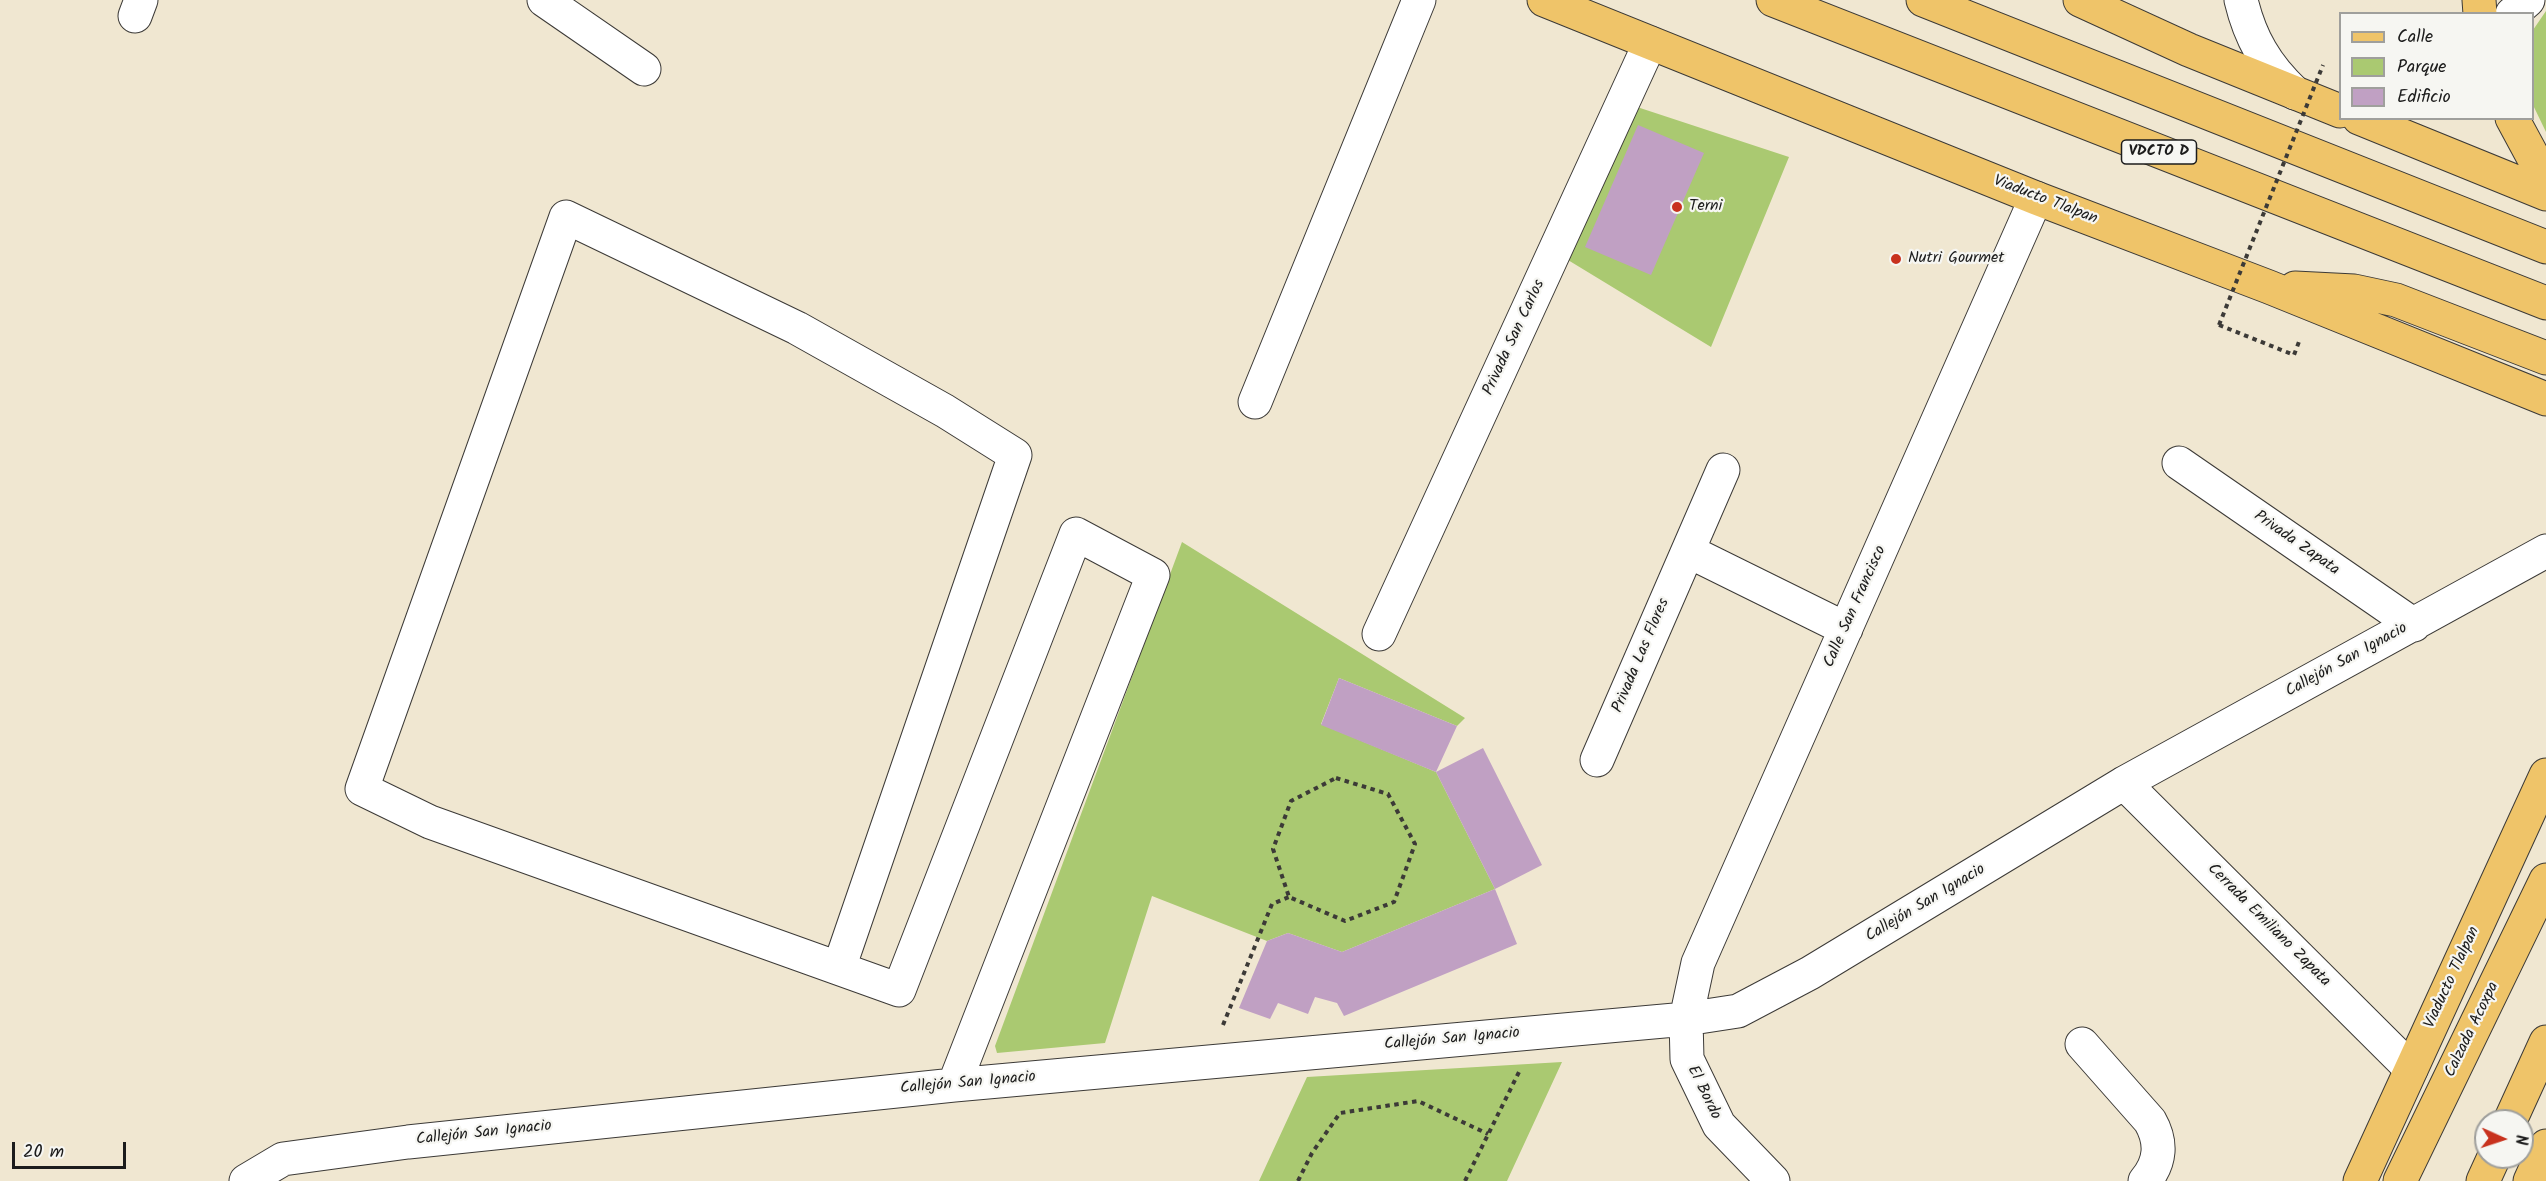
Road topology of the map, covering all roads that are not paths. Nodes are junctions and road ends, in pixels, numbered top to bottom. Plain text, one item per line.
1 (544, 0) edge
2 (1419, 0) edge
3 (1544, 0) edge
4 (1773, 0) edge
5 (1923, 0) edge
6 (2080, 0) edge
7 (2241, 0) edge
8 (2528, 0) edge
9 (2514, 12) edge
10 (1650, 43) junction
11 (644, 69) dead end
12 (2295, 93) junction
13 (2339, 111) edge
14 (2364, 120) edge
15 (2513, 120) edge
16 (2546, 181) edge
17 (2546, 194) edge
18 (2036, 198) junction
19 (2546, 247) edge
20 (2269, 287) junction
21 (2546, 303) edge
22 (2546, 358) edge
23 (2546, 399) edge
24 (1255, 402) dead end
25 (2180, 464) dead end
26 (1723, 470) dead end
27 (1688, 551) junction
28 (2546, 551) edge
29 (2414, 625) junction
30 (1846, 629) junction
31 (1379, 634) dead end
32 (1597, 760) dead end
33 (2546, 775) edge
34 (2124, 783) junction
35 (2546, 880) edge
36 (839, 968) junction
37 (1686, 1019) junction
38 (2546, 1042) edge
39 (2082, 1044) dead end
40 (2411, 1069) junction
41 (954, 1085) junction
42 (2515, 1109) edge
43 (2546, 1146) edge
44 (246, 1181) edge
45 (1773, 1181) edge
46 (2145, 1181) edge
47 (2360, 1181) edge
48 (2400, 1181) edge
49 (2530, 1181) edge

1 - 11 street
2 - 24 street
3 - 10 main road, Viaducto Tlalpan
4 - 21 main road, VDCTO D
5 - 19 main road
6 - 12 main road
7 - 12 street
8 - 9 street
10 - 18 main road, Viaducto Tlalpan
10 - 31 street, Privada San Carlos
12 - 13 main road
14 - 17 main road
15 - 16 main road
18 - 20 main road, Viaducto Tlalpan
18 - 30 street, Calle San Francisco
20 - 22 main road
20 - 23 main road, Viaducto Tlalpan
25 - 29 street, Privada Zapata
26 - 27 street, Privada Las Flores
27 - 30 street
27 - 32 street, Privada Las Flores
28 - 29 street, Callejón San Ignacio
29 - 34 street, Callejón San Ignacio
30 - 37 street, Calle San Francisco
33 - 40 main road, Viaducto Tlalpan
34 - 37 street, Callejón San Ignacio
34 - 40 street, Cerrada Emiliano Zapata
35 - 48 main road, Calzada Acoxpa
36 - 36 street
36 - 41 street
37 - 41 street, Callejón San Ignacio
37 - 45 street, El Bordo
38 - 42 main road
39 - 46 street
40 - 47 main road, Viaducto Tlalpan
41 - 44 street, Callejón San Ignacio
43 - 49 main road

